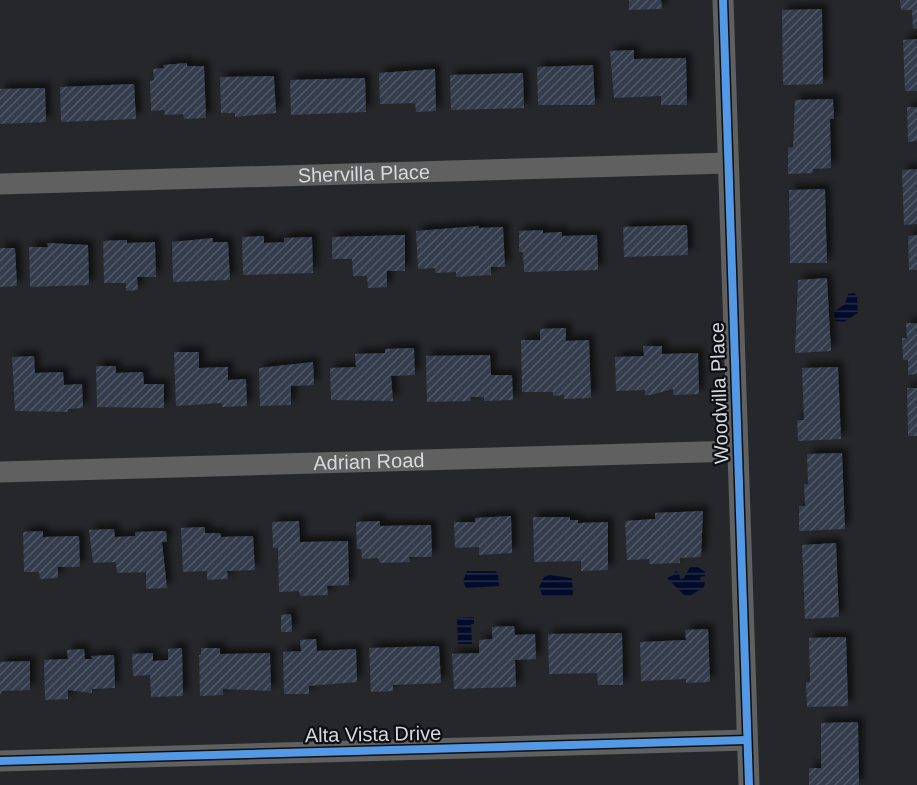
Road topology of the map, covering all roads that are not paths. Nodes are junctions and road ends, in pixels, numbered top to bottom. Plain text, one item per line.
1 (723, 0) edge
2 (728, 164) junction
3 (0, 184) edge
4 (737, 451) junction
5 (0, 472) edge
6 (747, 740) junction
7 (0, 761) edge
8 (749, 785) edge

1 - 2 street, Woodvilla Place
2 - 3 street, Shervilla Place
2 - 4 street, Woodvilla Place
4 - 5 street, Adrian Road
4 - 6 street, Woodvilla Place
6 - 7 street, Alta Vista Drive
6 - 8 street, Woodvilla Place

